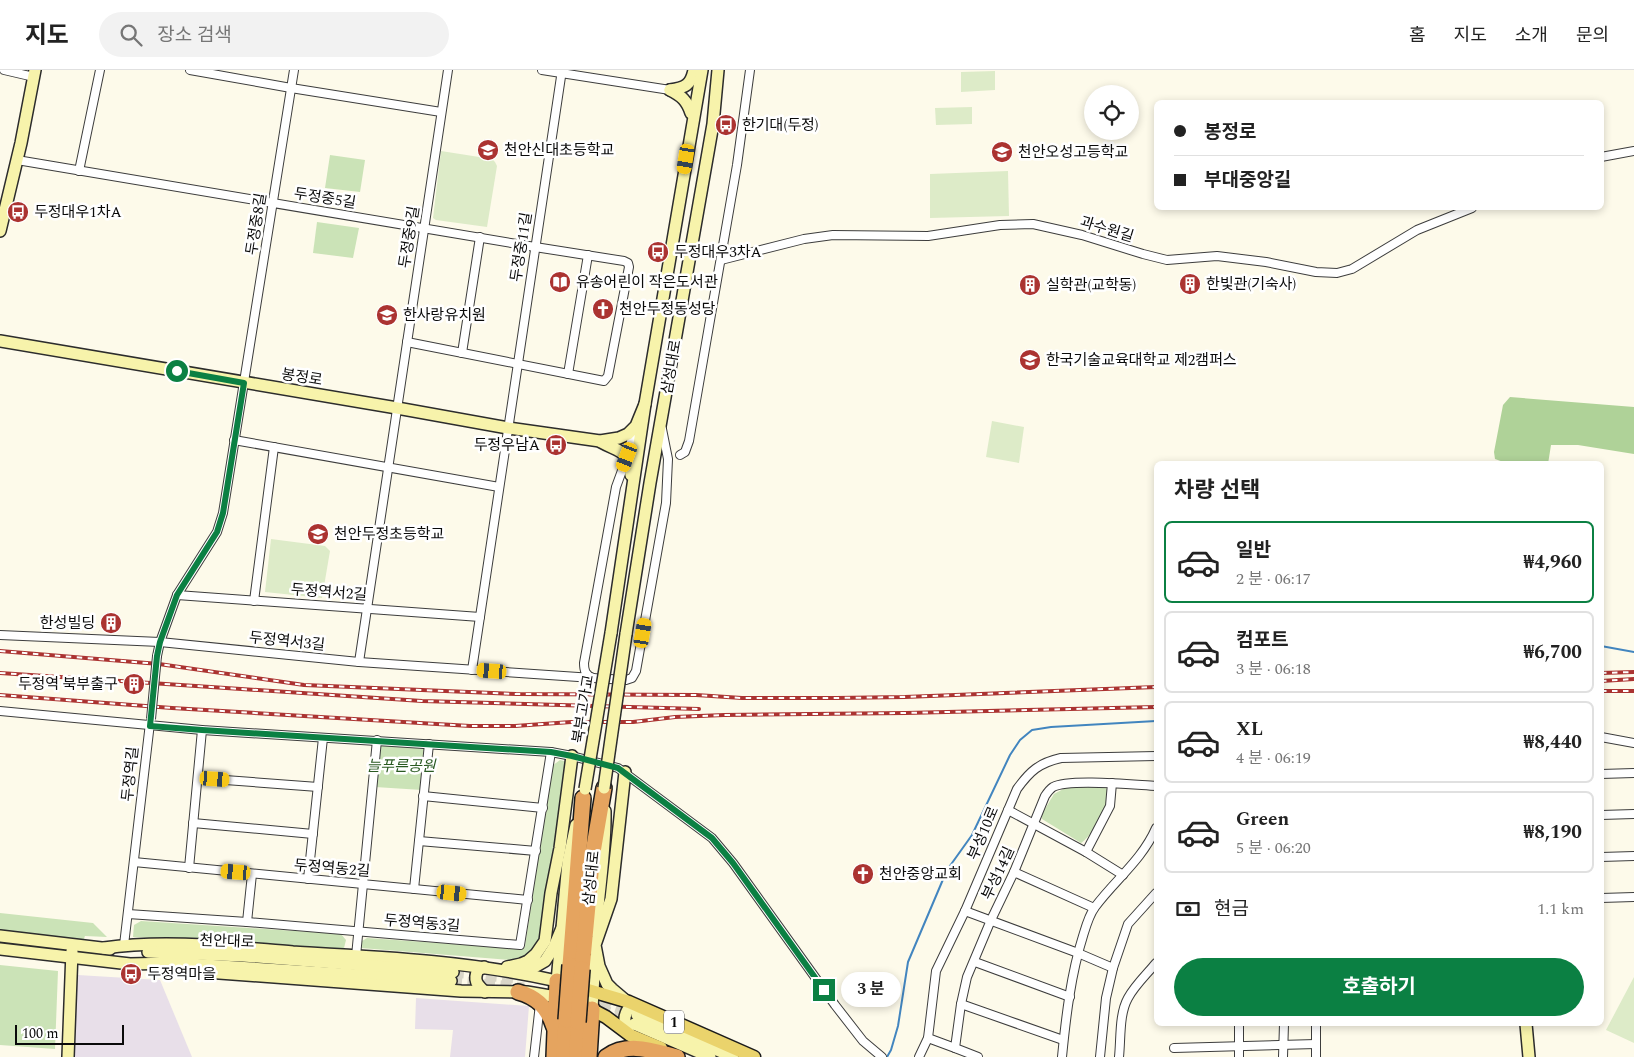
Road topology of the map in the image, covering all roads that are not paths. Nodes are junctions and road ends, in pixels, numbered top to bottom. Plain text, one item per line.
1 (4, 70) edge
2 (100, 70) edge
3 (190, 70) edge
4 (294, 70) edge
5 (448, 70) edge
6 (542, 70) edge
7 (696, 70) edge
8 (702, 70) edge
9 (718, 70) edge
10 (724, 70) edge
11 (750, 70) edge
12 (562, 72) edge
13 (34, 73) edge
14 (291, 88) junction
15 (670, 90) junction
16 (441, 112) junction
17 (692, 117) junction
18 (713, 124) junction
19 (1634, 150) edge
20 (1604, 156) edge
21 (17, 160) junction
22 (79, 171) junction
23 (273, 203) junction
24 (1467, 210) edge
25 (424, 228) junction
26 (0, 231) edge
27 (480, 237) junction
28 (535, 247) junction
29 (588, 255) junction
30 (721, 260) junction
31 (0, 341) edge
32 (407, 342) junction
33 (462, 353) junction
34 (518, 364) junction
35 (568, 374) junction
36 (244, 383) junction
37 (645, 404) junction
38 (397, 408) junction
39 (661, 423) junction
40 (636, 426) junction
41 (508, 428) junction
42 (234, 440) junction
43 (600, 441) junction
44 (274, 447) junction
45 (680, 454) dead end
46 (627, 457) junction
47 (388, 468) junction
48 (499, 488) junction
49 (632, 489) junction
50 (177, 595) junction
51 (254, 600) junction
52 (367, 608) junction
53 (480, 617) junction
54 (611, 633) joint
55 (626, 634) joint
56 (0, 635) edge
57 (160, 642) junction
58 (359, 662) junction
59 (584, 663) junction
60 (472, 670) junction
61 (571, 676) junction
62 (593, 678) junction
63 (0, 711) edge
64 (150, 722) junction
65 (202, 730) junction
66 (323, 738) junction
67 (1604, 738) edge
68 (377, 740) junction
69 (1634, 743) edge
70 (429, 744) junction
71 (551, 752) junction
72 (572, 756) junction
73 (1154, 756) edge
74 (622, 770) junction
75 (1634, 773) edge
76 (1604, 774) edge
77 (198, 778) junction
78 (1112, 782) junction
79 (1154, 786) edge
80 (318, 788) junction
81 (604, 788) junction
82 (584, 794) junction
83 (423, 796) junction
84 (543, 808) junction
85 (1008, 810) junction
86 (1634, 814) edge
87 (1604, 815) edge
88 (193, 823) junction
89 (1035, 824) junction
90 (1154, 832) edge
91 (313, 834) junction
92 (419, 841) junction
93 (536, 851) junction
94 (1086, 852) junction
95 (1634, 856) edge
96 (1604, 857) edge
97 (134, 862) junction
98 (189, 868) junction
99 (1014, 872) junction
100 (252, 874) junction
101 (1122, 875) junction
102 (308, 879) junction
103 (363, 884) junction
104 (414, 889) junction
105 (1154, 895) edge
106 (1634, 897) edge
107 (1604, 898) edge
108 (528, 900) junction
109 (1094, 908) junction
110 (965, 911) junction
111 (128, 914) junction
112 (991, 920) junction
113 (247, 922) junction
114 (562, 928) junction
115 (359, 931) junction
116 (0, 936) edge
117 (73, 945) junction
118 (124, 945) junction
119 (595, 945) junction
120 (104, 948) junction
121 (0, 949) edge
122 (1078, 953) junction
123 (356, 956) junction
124 (72, 958) junction
125 (975, 962) junction
126 (130, 964) junction
127 (463, 964) junction
128 (1154, 966) edge
129 (490, 967) junction
130 (576, 967) junction
131 (1113, 968) junction
132 (524, 973) junction
133 (557, 981) junction
134 (461, 991) junction
135 (593, 991) junction
136 (485, 992) junction
137 (518, 992) junction
138 (556, 996) junction
139 (1070, 997) junction
140 (540, 1004) junction
141 (961, 1004) junction
142 (592, 1009) junction
143 (634, 1017) junction
144 (572, 1021) junction
145 (1239, 1026) edge
146 (1284, 1026) edge
147 (1316, 1026) edge
148 (1526, 1026) edge
149 (555, 1031) junction
150 (928, 1038) junction
151 (1063, 1040) junction
152 (1283, 1044) junction
153 (1316, 1044) junction
154 (1239, 1046) junction
155 (954, 1048) junction
156 (1174, 1048) dead end
157 (68, 1057) edge
158 (534, 1057) edge
159 (554, 1057) edge
160 (564, 1057) edge
161 (577, 1057) edge
162 (589, 1057) edge
163 (606, 1057) edge
164 (677, 1057) edge
165 (681, 1057) edge
166 (710, 1057) edge
167 (734, 1057) edge
168 (754, 1057) edge
169 (882, 1057) edge
170 (920, 1057) edge
171 (978, 1057) edge
172 (1062, 1057) edge
173 (1100, 1057) edge
174 (1119, 1057) edge
175 (1239, 1057) edge
176 (1283, 1057) edge
177 (1316, 1057) edge
178 (1529, 1057) edge

1 - 13 street
2 - 22 street
3 - 14 street
4 - 14 street, 두정중8길
5 - 16 street, 두정중9길
6 - 12 street
7 - 15 main road
7 - 17 main road
8 - 17 main road, 삼성대로
9 - 18 main road, 삼성대로
10 - 18 main road
11 - 30 street
12 - 15 street
12 - 28 street, 두정중11길
13 - 21 main road
14 - 16 street
14 - 23 street, 두정중8길
15 - 17 main road
16 - 25 street, 두정중9길
17 - 37 main road, 삼성대로
18 - 39 main road, 삼성대로
19 - 20 street
21 - 22 street, 두정중5길
21 - 26 main road
22 - 23 street, 두정중5길
23 - 25 street, 두정중5길
23 - 36 street, 두정중8길
24 - 30 street, 과수원길
25 - 27 street, 두정중5길
25 - 32 street, 두정중9길
27 - 28 street, 두정중5길
27 - 33 street
28 - 29 street, 두정중5길
28 - 34 street, 두정중11길
29 - 35 street
29 - 35 street, 두정중5길
30 - 45 street
31 - 36 main road, 봉정로
32 - 33 street
32 - 38 street, 두정중9길
33 - 34 street
34 - 35 street
34 - 41 street, 두정중11길
36 - 38 main road, 봉정로
36 - 42 street, 두정역길
37 - 40 main road
37 - 49 main road, 삼성대로
38 - 41 main road, 봉정로
38 - 47 street, 두정중9길
39 - 55 main road, 삼성대로
39 - 62 street, 두정역서3길
40 - 43 main road
40 - 46 street
41 - 43 main road, 봉정로
41 - 48 street, 두정중11길
42 - 44 street
42 - 50 street, 두정역길
43 - 46 main road
44 - 47 street
44 - 51 street
46 - 49 main road
46 - 59 street
47 - 48 street
47 - 52 street, 두정중9길
48 - 53 street, 두정중11길
49 - 54 main road, 삼성대로
50 - 51 street, 두정역서2길
50 - 57 street, 두정역길
51 - 52 street, 두정역서2길
52 - 53 street, 두정역서2길
52 - 58 street, 두정중9길
53 - 60 street, 두정중11길
54 - 82 main road, 북부고가교, bridge
55 - 81 main road, 북부고가교, bridge
56 - 57 street, 두정역서3길
57 - 58 street, 두정역서3길
57 - 64 street, 두정역길, bridge
58 - 60 street, 두정역서3길
59 - 61 street
59 - 62 street
60 - 61 street, 두정역서3길
61 - 62 street, 두정역서3길
63 - 64 street
64 - 65 street
64 - 97 street, 두정역길
65 - 66 street
65 - 77 street
66 - 68 street
66 - 80 street
67 - 69 street
68 - 70 street
68 - 103 street
70 - 71 street
70 - 83 street
71 - 72 street
71 - 84 street, 두정역동3길
72 - 74 street
72 - 129 main road
73 - 85 street, 부성10로
74 - 119 main road
74 - 169 street
75 - 76 street
77 - 80 street
77 - 88 street
78 - 79 street, 부성14길
78 - 89 street, 부성14길
78 - 94 street
80 - 91 street
81 - 119 main road, 북부고가교
81 - 130 highway, 삼성대로
82 - 114 main road, 북부고가교
82 - 130 highway, 삼성대로
83 - 84 street
83 - 92 street
84 - 93 street, 두정역동3길
85 - 89 street
85 - 110 street, 부성10로
86 - 87 street
88 - 91 street
88 - 98 street
89 - 94 street
89 - 99 street, 부성14길
90 - 101 street
91 - 102 street
92 - 93 street
92 - 104 street
93 - 108 street, 두정역동3길
94 - 101 street
95 - 96 street
97 - 98 street, 두정역동2길
97 - 111 street, 두정역길
98 - 100 street, 두정역동2길
99 - 109 street
99 - 112 street, 부성14길
100 - 102 street, 두정역동2길
100 - 113 street
101 - 109 street
102 - 103 street, 두정역동2길
103 - 104 street, 두정역동2길
103 - 115 street
104 - 108 street, 두정역동2길
105 - 131 street
106 - 107 street
108 - 115 street, 두정역동3길
109 - 122 street
110 - 112 street
110 - 150 street, 부성10로
111 - 113 street, 두정역동3길
111 - 118 street, 두정역길
112 - 122 street
112 - 125 street, 부성14길
113 - 115 street, 두정역동3길
114 - 132 main road
114 - 133 main road, 북부고가교
115 - 123 street
116 - 117 main road, 천안대로
117 - 120 main road, 천안대로
117 - 124 main road
118 - 120 main road
118 - 123 main road
119 - 135 main road, 북부고가교
119 - 143 main road
120 - 126 main road, 천안대로
121 - 124 main road, 천안대로
122 - 131 street
122 - 139 street
123 - 127 main road
124 - 126 main road, 천안대로
124 - 157 main road
125 - 139 street
125 - 141 street, 부성14길
126 - 134 main road
127 - 129 main road
127 - 134 main road
128 - 174 street
129 - 132 main road
129 - 136 main road
130 - 144 highway, bridge
131 - 173 street
132 - 133 main road
133 - 135 main road
133 - 138 highway
134 - 136 main road
135 - 142 main road, 북부고가교
135 - 143 main road, 1
136 - 137 main road
137 - 138 main road
137 - 140 highway
138 - 142 main road
138 - 149 highway
139 - 151 street
140 - 149 highway
140 - 158 street
141 - 151 street
141 - 155 street, 부성14길
142 - 143 main road
142 - 162 highway
143 - 165 main road
143 - 166 main road
143 - 167 main road
143 - 168 main road, 1
144 - 160 highway
144 - 161 highway
145 - 154 street
146 - 152 street
147 - 153 street
148 - 178 main road
149 - 159 highway
150 - 155 street
150 - 170 street, 부성10로
151 - 172 street
152 - 153 street
152 - 154 street
152 - 176 street
153 - 177 street
154 - 156 street
154 - 175 street
155 - 171 street
163 - 164 highway, 1

